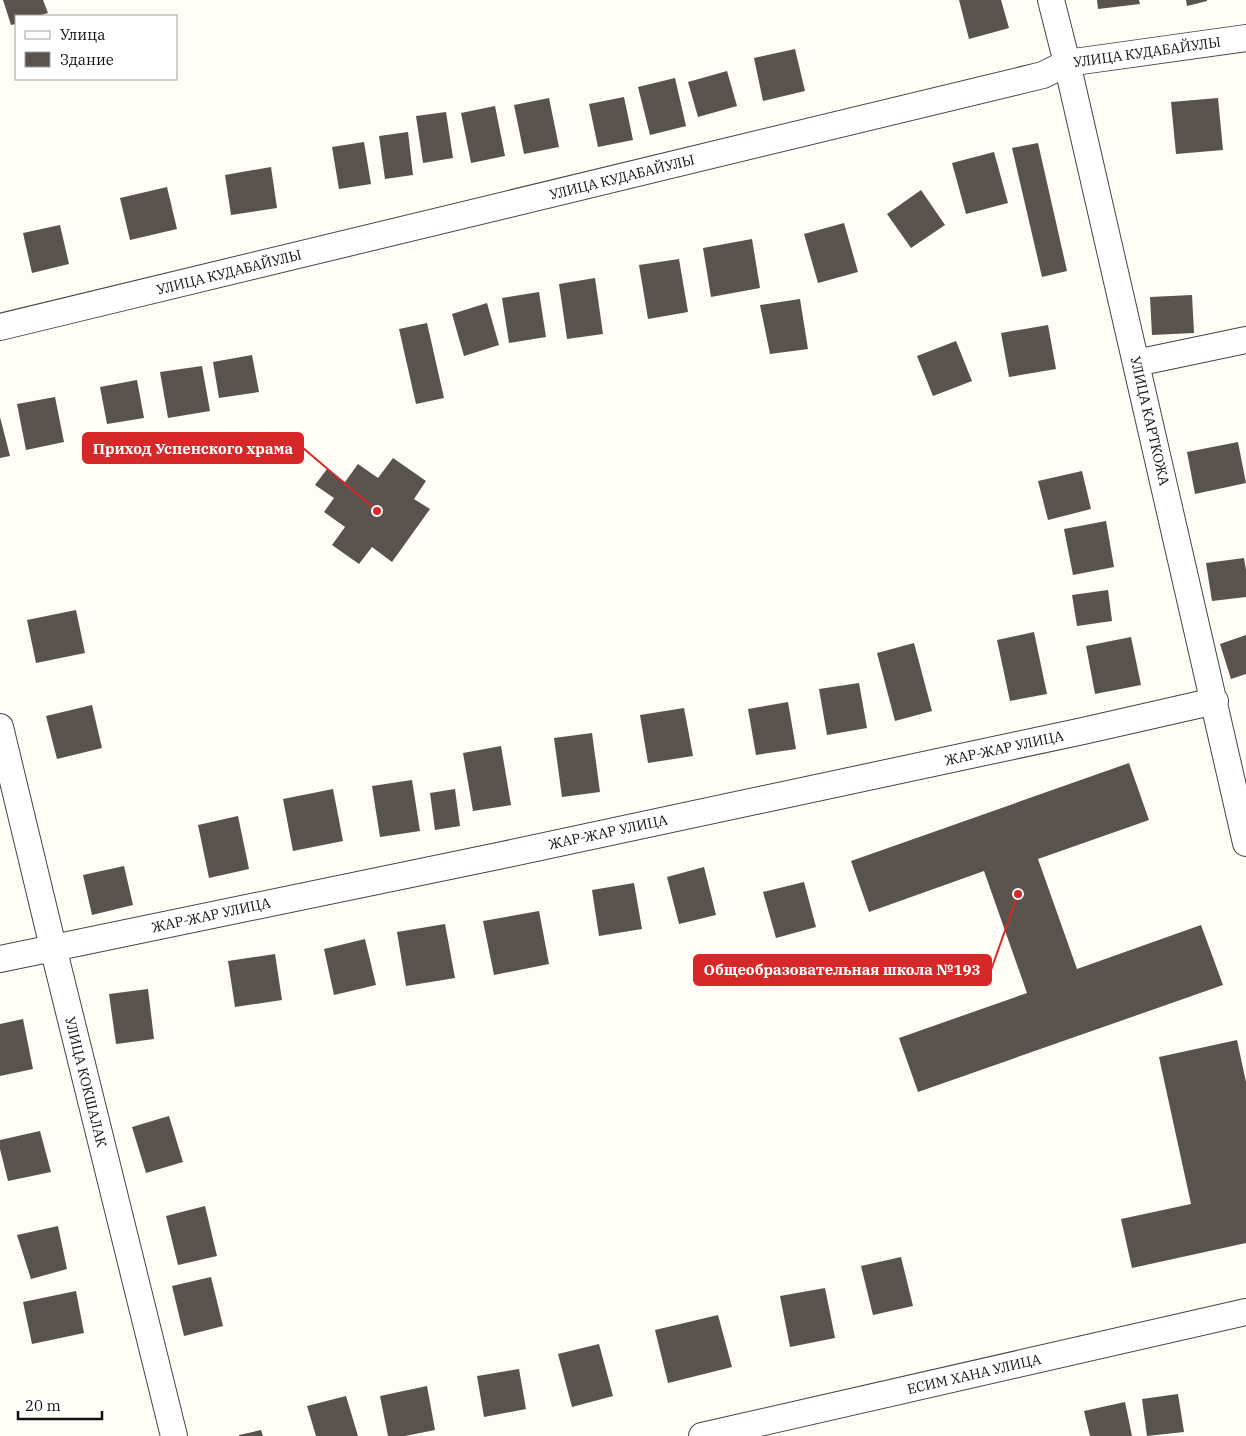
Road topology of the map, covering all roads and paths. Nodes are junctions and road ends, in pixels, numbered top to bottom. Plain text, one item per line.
1 (1051, 0) edge
2 (1246, 38) edge
3 (1067, 63) junction
4 (0, 327) edge
5 (1246, 340) edge
6 (1136, 363) junction
7 (1215, 701) junction
8 (0, 727) edge
9 (1246, 843) edge
10 (52, 947) junction
11 (0, 959) edge
12 (1246, 1312) edge
13 (174, 1436) edge
14 (702, 1436) edge

1 - 3 street, УЛИЦА КАРТКОЖА
2 - 3 street, УЛИЦА КУДАБАЙУЛЫ
3 - 4 street, УЛИЦА КУДАБАЙУЛЫ
3 - 6 street, УЛИЦА КАРТКОЖА
5 - 6 street
6 - 7 street, УЛИЦА КАРТКОЖА
7 - 9 street, УЛИЦА КАРТКОЖА
7 - 10 street, ЖАР-ЖАР УЛИЦА
8 - 10 street, УЛИЦА КОКШАЛАК
10 - 11 street, ЖАР-ЖАР УЛИЦА
10 - 13 street, УЛИЦА КОКШАЛАК
12 - 14 street, ЕСИМ ХАНА УЛИЦА

